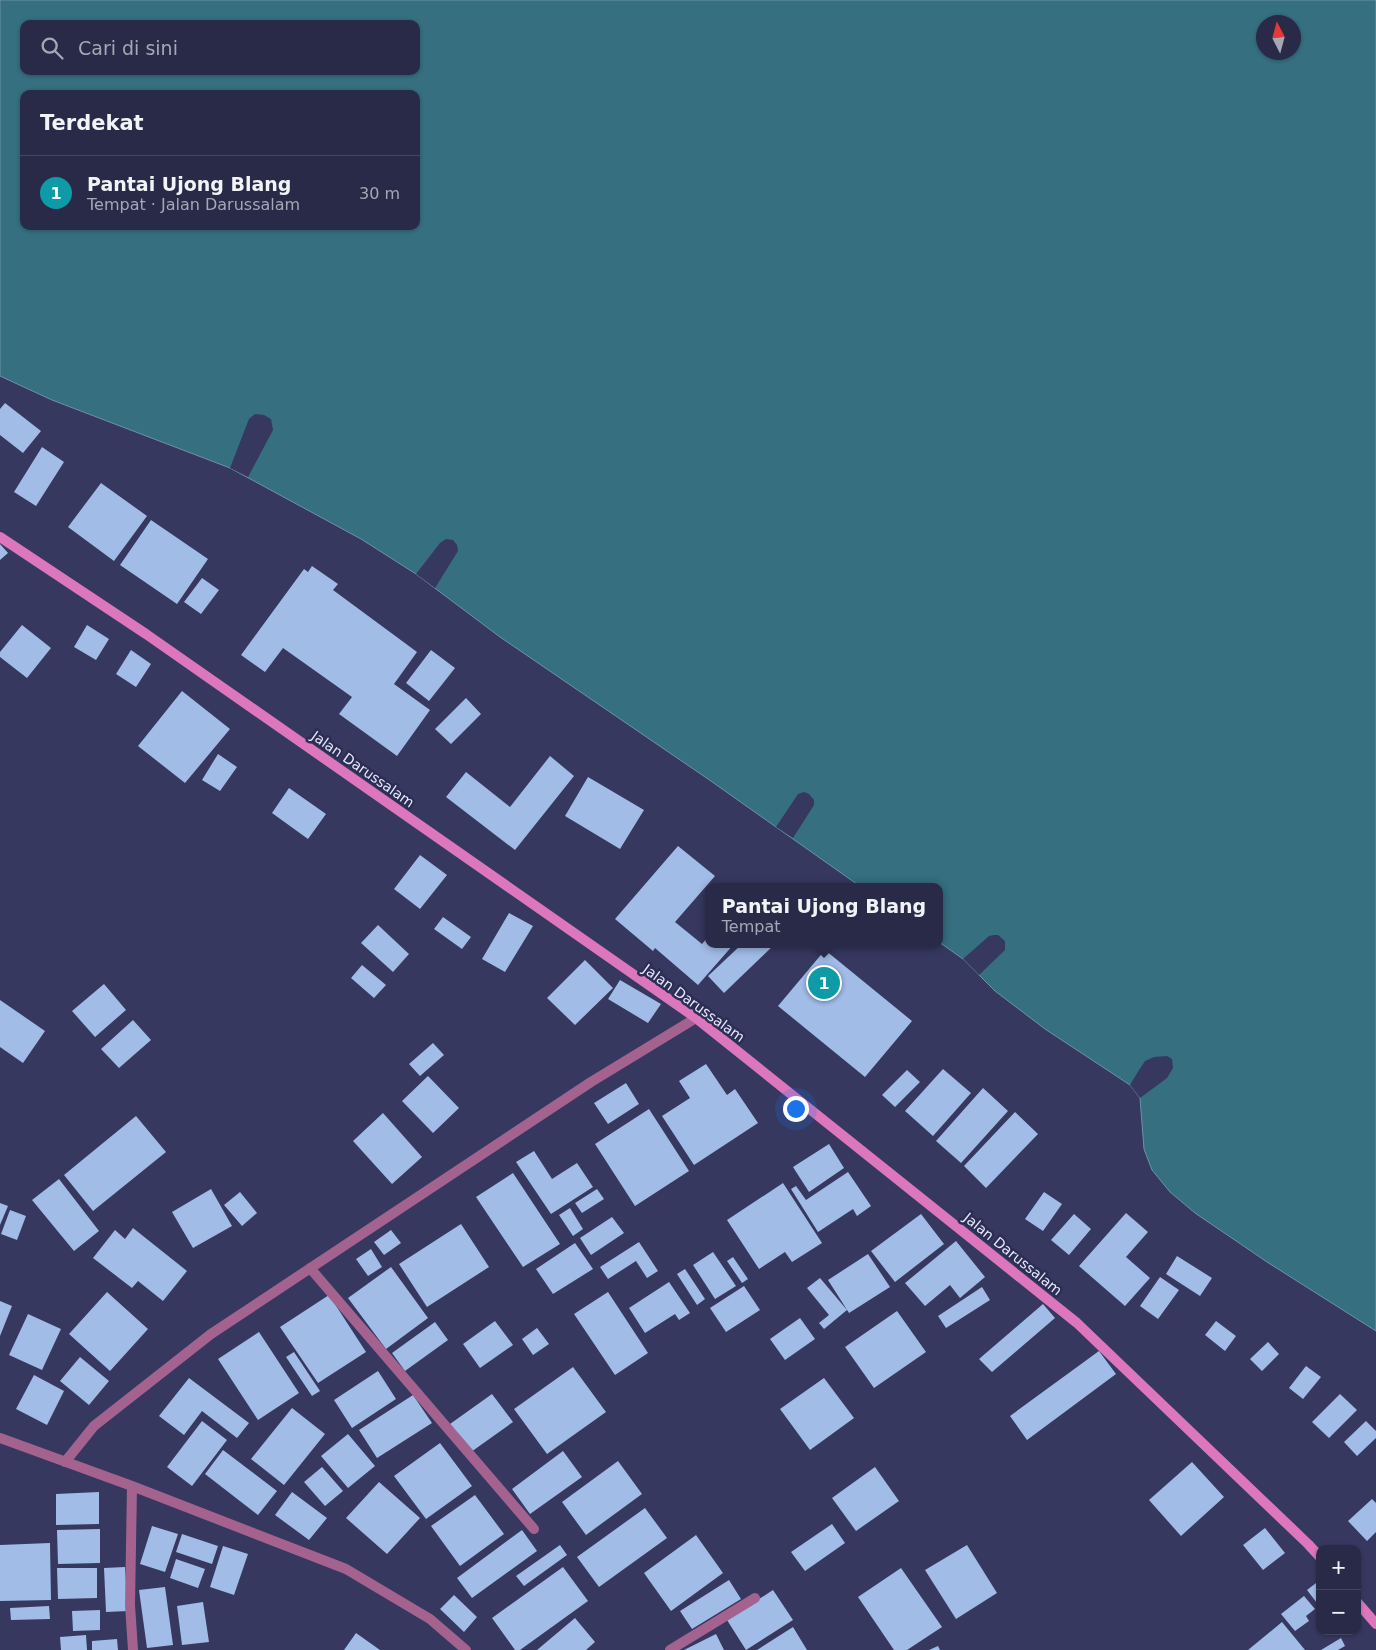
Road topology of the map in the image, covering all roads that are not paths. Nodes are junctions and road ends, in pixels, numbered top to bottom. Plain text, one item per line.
1 (0, 537) edge
2 (696, 1018) junction
3 (310, 1268) junction
4 (0, 1438) edge
5 (65, 1462) junction
6 (132, 1486) junction
7 (534, 1529) dead end
8 (1316, 1553) edge
9 (755, 1598) dead end
10 (1361, 1607) edge
11 (1376, 1624) edge
12 (133, 1650) edge
13 (466, 1650) edge
14 (670, 1650) edge

1 - 2 street, Jalan Darussalam
2 - 3 street
2 - 8 street, Jalan Darussalam
3 - 5 street
3 - 7 street
4 - 5 street
5 - 6 street
6 - 12 street
6 - 13 street
9 - 14 street
10 - 11 street

